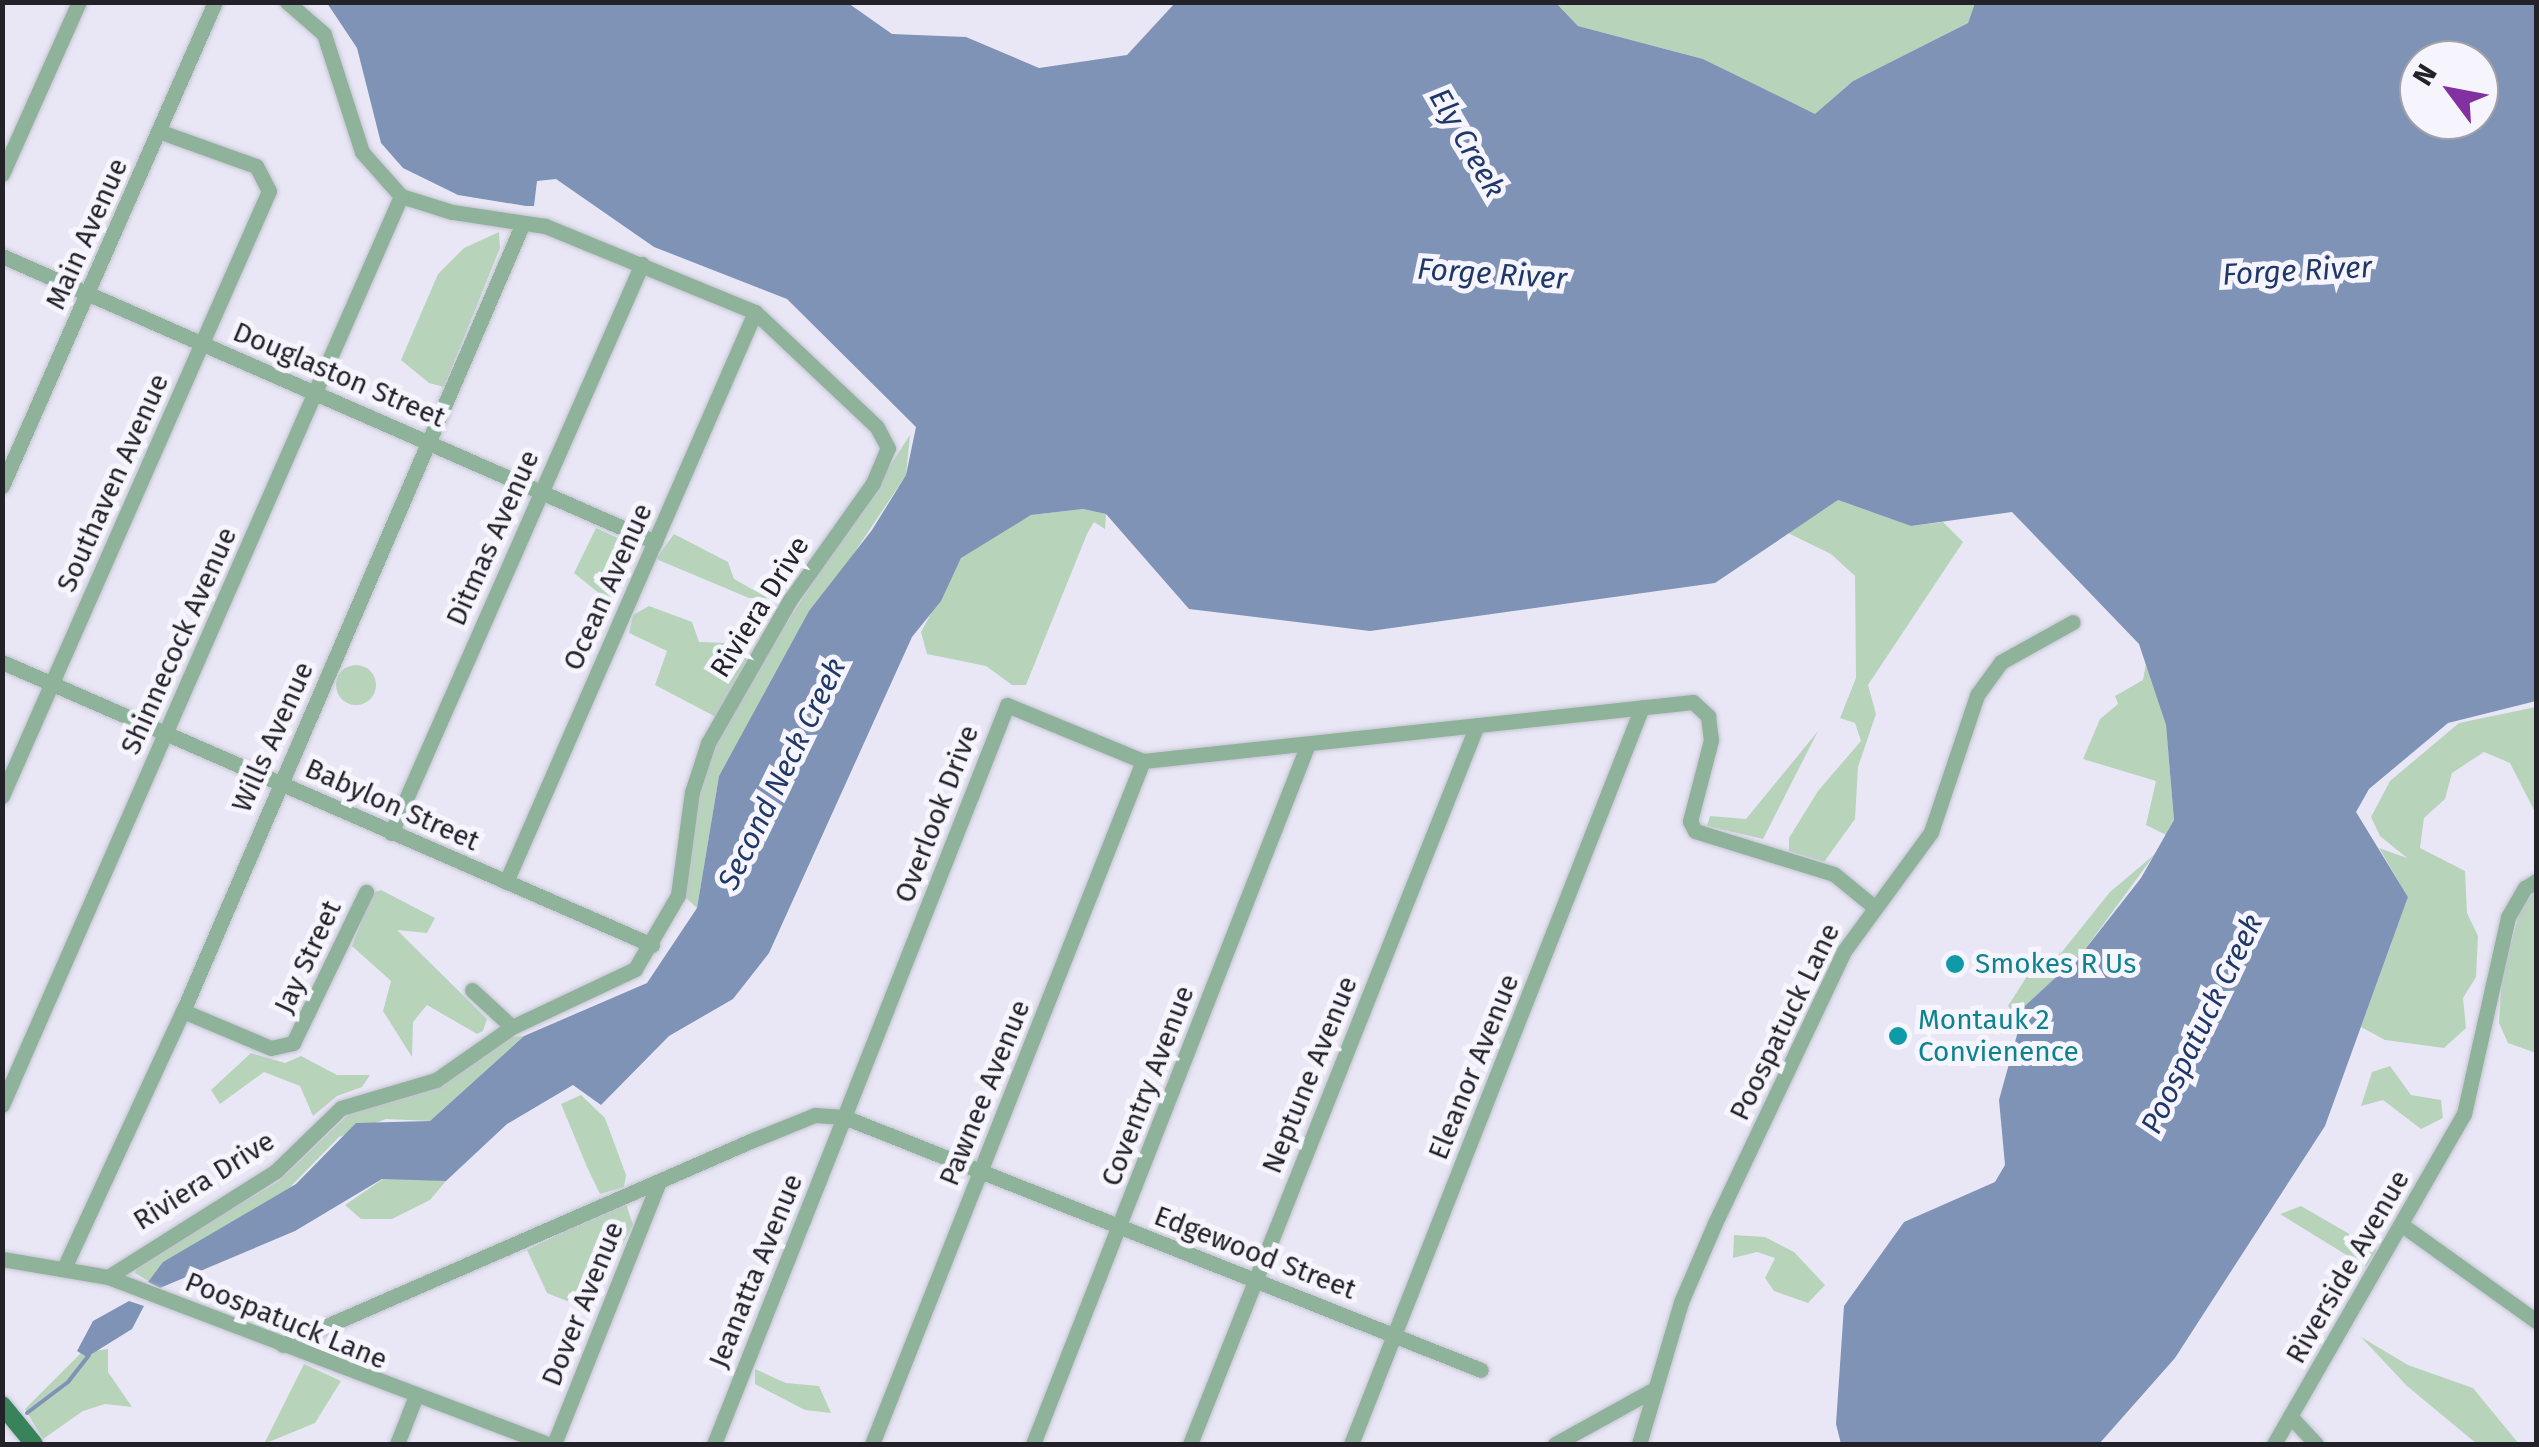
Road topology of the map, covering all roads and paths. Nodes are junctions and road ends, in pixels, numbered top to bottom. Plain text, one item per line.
1 (79, 2) edge
2 (216, 2) edge
3 (287, 2) edge
4 (161, 132) junction
5 (2, 174) edge
6 (401, 196) junction
7 (523, 224) junction
8 (2, 256) edge
9 (642, 264) junction
10 (87, 294) junction
11 (755, 312) junction
12 (202, 344) junction
13 (316, 394) junction
14 (430, 441) junction
15 (2, 486) edge
16 (540, 492) junction
17 (655, 542) junction
18 (2073, 622) dead end
19 (2, 662) edge
20 (52, 684) junction
21 (1642, 707) junction
22 (1478, 725) junction
23 (165, 734) junction
24 (1308, 744) junction
25 (1144, 761) junction
26 (280, 782) junction
27 (2, 796) edge
28 (391, 833) junction
29 (2536, 881) edge
30 (506, 882) junction
31 (366, 892) dead end
32 (1873, 906) junction
33 (652, 945) junction
34 (472, 990) dead end
35 (183, 1011) junction
36 (512, 1027) junction
37 (2, 1105) edge
38 (844, 1117) junction
39 (980, 1172) junction
40 (659, 1182) junction
41 (2402, 1225) junction
42 (1120, 1226) junction
43 (2, 1259) edge
44 (64, 1268) junction
45 (108, 1276) junction
46 (1256, 1278) junction
47 (2536, 1321) edge
48 (1394, 1335) junction
49 (283, 1345) junction
50 (1480, 1370) dead end
51 (1653, 1390) junction
52 (416, 1398) junction
53 (2, 1405) edge
54 (2290, 1416) junction
55 (34, 1444) edge
56 (397, 1444) edge
57 (551, 1444) edge
58 (714, 1444) edge
59 (872, 1444) edge
60 (1033, 1444) edge
61 (1190, 1444) edge
62 (1350, 1444) edge
63 (1555, 1444) edge
64 (1640, 1444) edge
65 (2274, 1444) edge
66 (2316, 1444) edge

1 - 5 street
2 - 4 street, Main Avenue
3 - 6 street
4 - 10 street, Main Avenue
4 - 12 street, Southaven Avenue
6 - 7 street, Riviera Drive
6 - 13 street, Shinnecock Avenue
7 - 9 street, Riviera Drive
7 - 14 street, Wills Avenue
8 - 10 street, Douglaston Street
9 - 11 street, Riviera Drive
9 - 16 street, Ditmas Avenue
10 - 12 street, Douglaston Street
10 - 15 street, Main Avenue
11 - 17 street, Ocean Avenue
11 - 33 street, Riviera Drive
12 - 13 street, Douglaston Street
12 - 20 street, Southaven Avenue
13 - 14 street, Douglaston Street
13 - 23 street, Shinnecock Avenue
14 - 16 street, Douglaston Street
14 - 26 street, Wills Avenue
16 - 17 street, Douglaston Street
16 - 28 street, Ditmas Avenue
17 - 30 street, Ocean Avenue
18 - 32 street, Poospatuck Lane
19 - 20 street, Babylon Street
20 - 23 street, Babylon Street
20 - 27 street, Southaven Avenue
21 - 22 street, Overlook Drive
21 - 32 street, Overlook Drive
21 - 48 street, Eleanor Avenue
22 - 24 street, Overlook Drive
22 - 46 street, Neptune Avenue
23 - 26 street, Babylon Street
23 - 37 street, Shinnecock Avenue
24 - 25 street, Overlook Drive
24 - 42 street, Coventry Avenue
25 - 38 street, Overlook Drive
25 - 39 street, Pawnee Avenue
26 - 28 street, Babylon Street
26 - 35 street, Wills Avenue
28 - 30 street, Babylon Street
29 - 41 street, Riverside Avenue
30 - 33 street, Babylon Street
31 - 35 street, Jay Street
32 - 51 street, Poospatuck Lane
33 - 36 street, Riviera Drive
34 - 36 street
35 - 44 street, Wills Avenue
36 - 45 street, Riviera Drive
38 - 39 street, Edgewood Street
38 - 40 street
38 - 58 street, Jeanatta Avenue
39 - 42 street, Edgewood Street
39 - 59 street, Pawnee Avenue
40 - 49 street
40 - 57 street, Dover Avenue
41 - 47 street
41 - 54 street, Riverside Avenue
42 - 46 street, Edgewood Street
42 - 60 street, Coventry Avenue
43 - 44 street, Poospatuck Lane
44 - 45 street, Poospatuck Lane
45 - 49 street, Poospatuck Lane
46 - 48 street, Edgewood Street
46 - 61 street, Neptune Avenue
48 - 50 street, Edgewood Street
48 - 62 street, Eleanor Avenue
49 - 52 street, Poospatuck Lane
51 - 63 street
51 - 64 street, Poospatuck Lane
52 - 56 street
52 - 57 street, Poospatuck Lane
53 - 55 main road
54 - 65 street, Riverside Avenue
54 - 66 street

